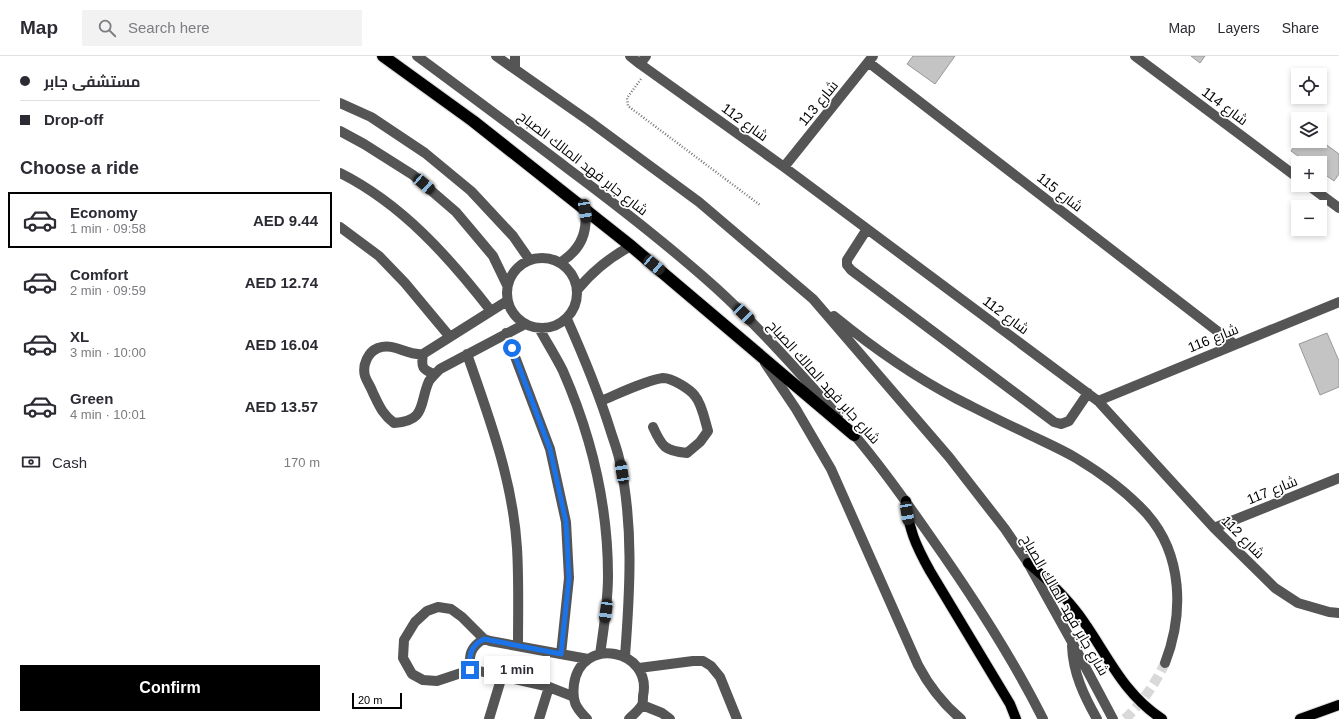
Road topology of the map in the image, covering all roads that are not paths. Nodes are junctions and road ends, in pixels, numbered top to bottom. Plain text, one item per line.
1 (383, 56) edge
2 (417, 56) edge
3 (496, 56) edge
4 (515, 56) edge
5 (630, 56) edge
6 (1135, 56) edge
7 (870, 59) edge
8 (645, 63) edge
9 (515, 69) junction
10 (340, 103) edge
11 (340, 131) edge
12 (784, 167) junction
13 (340, 173) edge
14 (1291, 173) edge
15 (1317, 192) edge
16 (1339, 208) edge
17 (585, 211) junction
18 (340, 228) edge
19 (867, 229) junction
20 (631, 246) junction
21 (529, 259) junction
22 (561, 262) junction
23 (507, 285) junction
24 (578, 289) junction
25 (813, 299) junction
26 (507, 301) junction
27 (1339, 302) edge
28 (491, 311) junction
29 (567, 319) junction
30 (525, 324) junction
31 (539, 328) junction
32 (506, 333) junction
33 (450, 337) junction
34 (1234, 344) junction
35 (756, 352) junction
36 (423, 354) junction
37 (467, 354) junction
38 (435, 374) junction
39 (1088, 393) junction
40 (602, 401) junction
41 (1098, 401) junction
42 (653, 427) dead end
43 (854, 435) junction
44 (1339, 478) edge
45 (906, 500) junction
46 (1214, 528) junction
47 (1028, 564) junction
48 (1339, 613) edge
49 (484, 639) junction
50 (1072, 642) junction
51 (518, 646) junction
52 (561, 654) junction
53 (600, 654) junction
54 (625, 656) junction
55 (588, 659) junction
56 (1165, 663) tunnel mouth
57 (639, 668) junction
58 (470, 670) junction
59 (502, 676) junction
60 (550, 687) junction
61 (572, 696) junction
62 (642, 705) junction
63 (1339, 705) edge
64 (577, 714) edge
65 (489, 719) edge
66 (539, 719) edge
67 (587, 719) edge
68 (630, 719) edge
69 (670, 719) edge
70 (737, 719) edge
71 (961, 719) edge
72 (1016, 719) edge
73 (1043, 719) edge
74 (1097, 719) edge
75 (1113, 719) edge
76 (1162, 719) edge
77 (1300, 719) edge

1 - 17 highway
2 - 43 street, شارع جابر فهد المالك الصباح
3 - 9 street, شارع جابر فهد المالك الصباح
4 - 9 street
5 - 8 street, شارع 112
6 - 14 street, شارع 114
7 - 12 street, شارع 113
7 - 34 street, شارع 115
8 - 12 street, شارع 112
9 - 25 street, شارع جابر فهد المالك الصباح
10 - 21 street
11 - 23 street
12 - 19 street, شارع 112
13 - 28 street
15 - 16 street
17 - 20 highway
17 - 22 street
18 - 33 street
19 - 39 street, شارع 112
19 - 39 street
20 - 24 street
20 - 35 highway
21 - 22 street
21 - 23 street
22 - 24 street
23 - 26 street
24 - 29 street
25 - 47 street, شارع جابر فهد المالك الصباح
25 - 56 street
26 - 28 street
26 - 30 street
27 - 34 street, شارع 116
28 - 33 street
29 - 31 street
29 - 40 street
30 - 31 street
30 - 32 street
31 - 53 street
32 - 37 street
32 - 52 street
33 - 36 street
34 - 41 street, شارع 116
35 - 43 highway
35 - 71 street
36 - 38 street
36 - 38 street
37 - 38 street
37 - 51 street
39 - 41 street, شارع 112
40 - 42 street
40 - 54 street
41 - 46 street, شارع 112
43 - 45 street, شارع جابر فهد المالك الصباح
44 - 46 street, شارع 117
45 - 72 main road
45 - 73 street, شارع جابر فهد المالك الصباح
46 - 48 street, شارع 112
47 - 50 street, شارع جابر فهد المالك الصباح
47 - 76 main road
49 - 51 street
49 - 58 street
49 - 58 street
50 - 74 street
50 - 75 street, شارع جابر فهد المالك الصباح
51 - 52 street
52 - 55 street
53 - 54 street
53 - 55 street
54 - 57 street
55 - 61 street
57 - 62 street
57 - 70 street
58 - 59 street
59 - 60 street
59 - 65 street
60 - 61 street
60 - 66 street
61 - 64 street
62 - 68 street
62 - 69 street
63 - 77 main road
64 - 67 street

